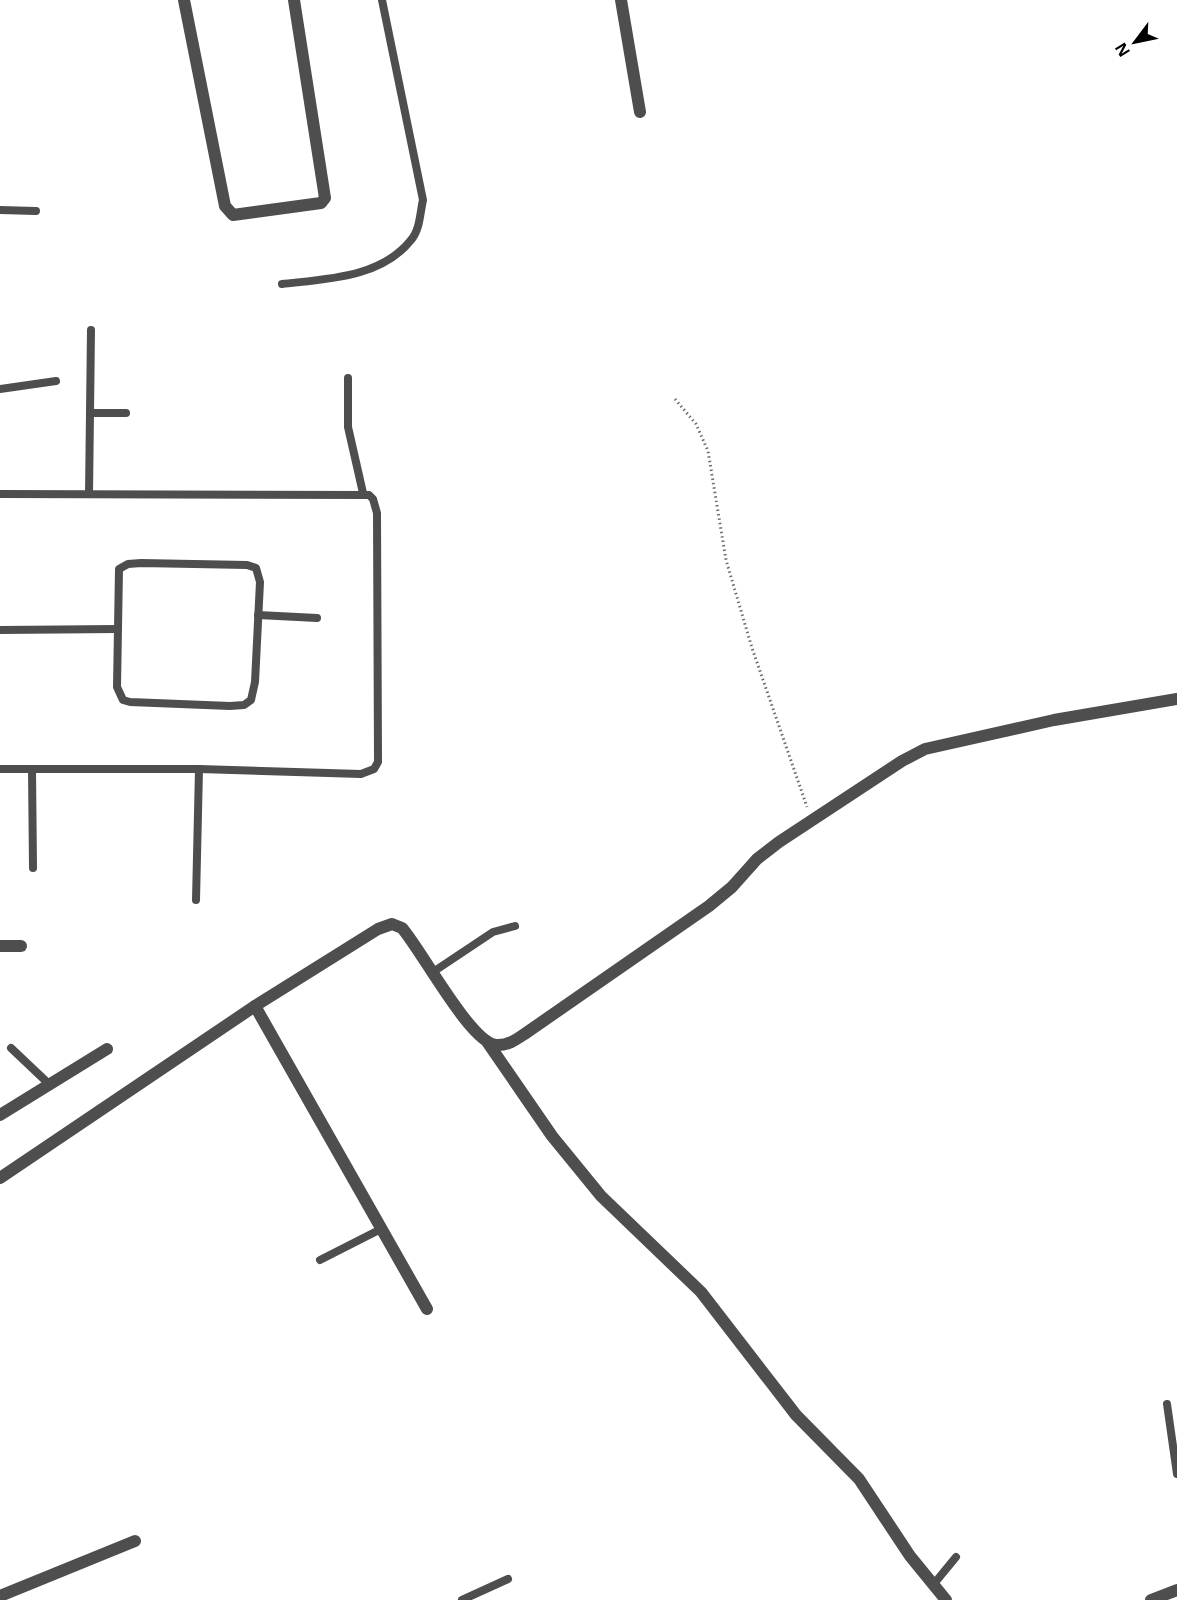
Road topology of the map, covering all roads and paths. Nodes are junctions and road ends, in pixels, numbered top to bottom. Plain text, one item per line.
1 (184, 0) edge
2 (294, 0) edge
3 (382, 0) edge
4 (621, 0) edge
5 (640, 112) dead end
6 (0, 210) edge
7 (36, 211) dead end
8 (282, 284) dead end
9 (91, 330) dead end
10 (348, 378) dead end
11 (56, 381) dead end
12 (0, 388) edge
13 (675, 399) dead end
14 (90, 413) junction
15 (126, 413) dead end
16 (363, 493) junction
17 (0, 494) edge
18 (89, 494) junction
19 (258, 615) junction
20 (317, 618) dead end
21 (118, 629) junction
22 (0, 630) edge
23 (1177, 699) edge
24 (0, 769) edge
25 (32, 769) junction
26 (199, 769) junction
27 (812, 820) junction
28 (33, 868) dead end
29 (196, 900) dead end
30 (514, 926) dead end
31 (0, 946) edge
32 (21, 946) dead end
33 (433, 972) junction
34 (255, 1006) junction
35 (488, 1043) junction
36 (11, 1048) dead end
37 (107, 1049) dead end
38 (49, 1084) junction
39 (0, 1115) edge
40 (0, 1178) edge
41 (381, 1229) junction
42 (320, 1260) dead end
43 (427, 1309) dead end
44 (1167, 1404) dead end
45 (1177, 1474) edge
46 (135, 1541) dead end
47 (956, 1557) dead end
48 (508, 1579) dead end
49 (933, 1585) junction
50 (1177, 1590) edge
51 (0, 1596) edge
52 (462, 1600) edge
53 (946, 1600) edge
54 (1151, 1600) edge

1 - 2 street
3 - 8 lane
4 - 5 street
6 - 7 lane
9 - 14 lane
10 - 16 lane
11 - 12 lane
13 - 27 path
14 - 15 lane
14 - 18 lane
16 - 18 lane
16 - 26 lane
17 - 18 lane
19 - 20 lane
19 - 21 lane
19 - 21 lane
21 - 22 lane
23 - 27 street
24 - 25 lane
25 - 26 lane
25 - 28 lane
26 - 29 lane
27 - 35 street
30 - 33 lane
31 - 32 street
33 - 34 street
33 - 35 street
34 - 40 street
34 - 41 street
35 - 49 street
36 - 38 lane
37 - 38 street
38 - 39 street
41 - 42 lane
41 - 43 street
44 - 45 lane
46 - 51 street
47 - 49 lane
48 - 52 lane
49 - 53 street
50 - 54 street

